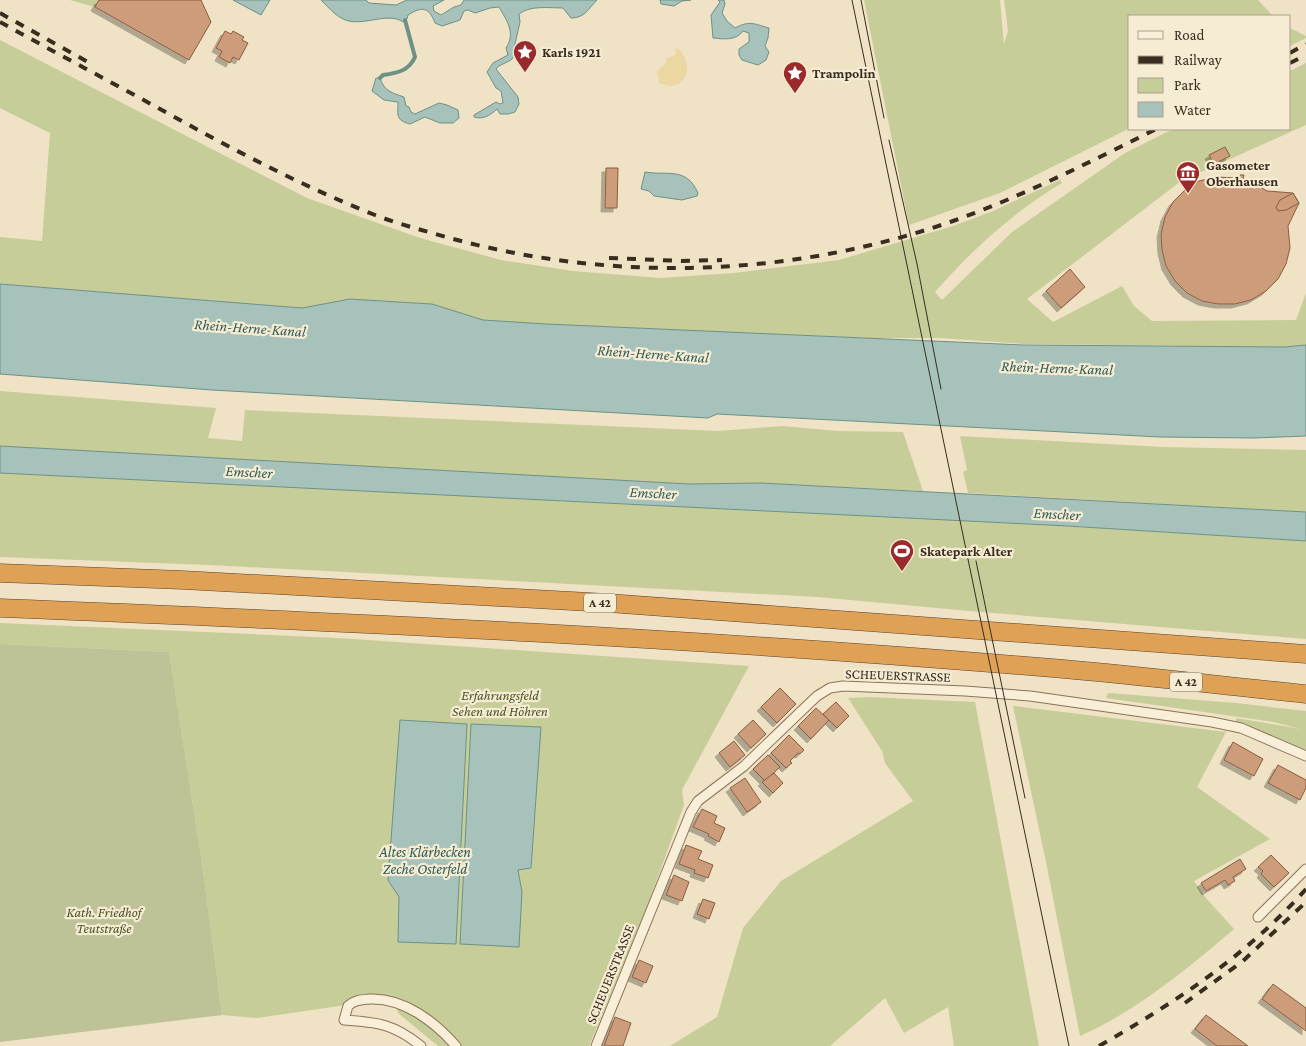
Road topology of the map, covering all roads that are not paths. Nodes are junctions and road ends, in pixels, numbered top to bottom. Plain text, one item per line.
1 (0, 573) edge
2 (0, 608) edge
3 (1306, 654) edge
4 (1306, 694) edge
5 (1306, 756) edge
6 (1306, 869) edge
7 (1258, 917) dead end
8 (421, 1046) edge
9 (456, 1046) edge
10 (596, 1046) edge

1 - 3 highway, A 42
2 - 4 highway, A 42
5 - 10 street, SCHEUERSTRASSE
6 - 7 street
8 - 9 street

